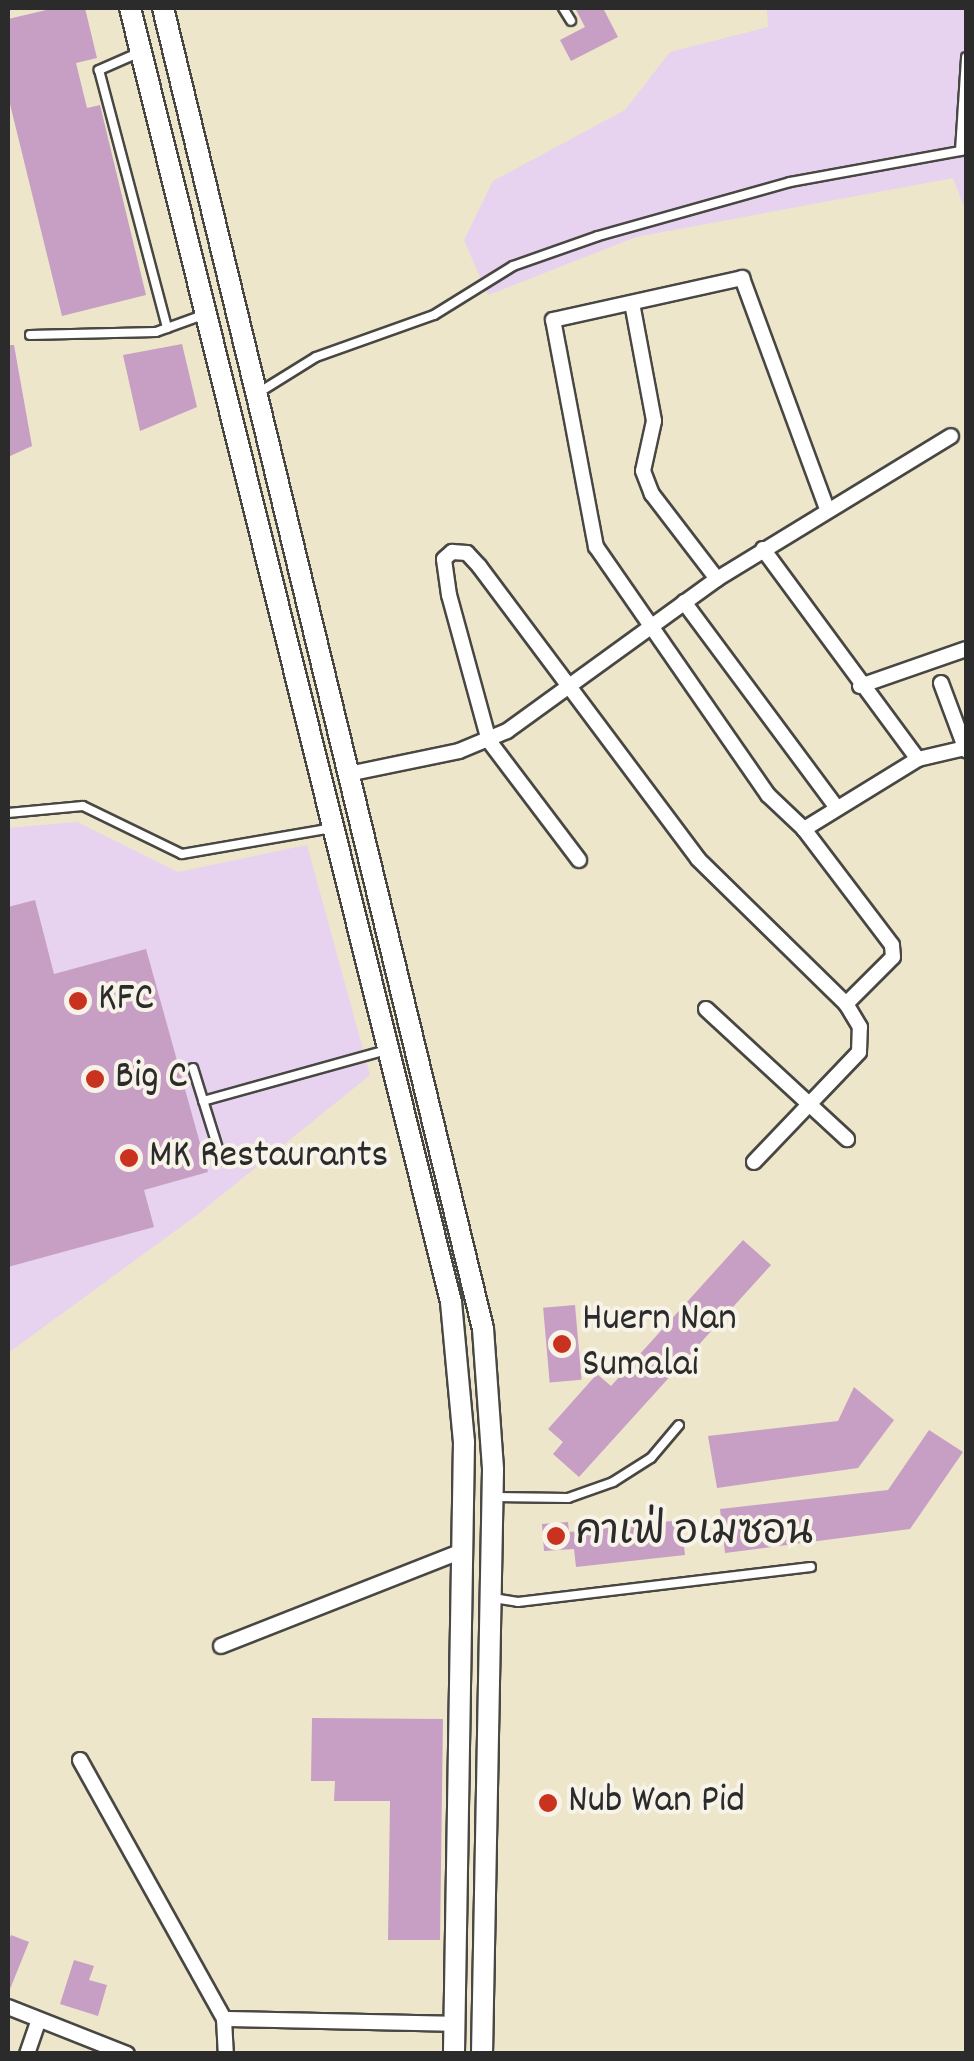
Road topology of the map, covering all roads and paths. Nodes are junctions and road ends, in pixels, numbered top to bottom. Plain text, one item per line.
1 (130, 8) edge
2 (163, 8) edge
3 (563, 8) edge
4 (571, 21) dead end
5 (138, 53) junction
6 (966, 57) edge
7 (963, 150) edge
8 (632, 303) junction
9 (204, 315) junction
10 (167, 328) junction
11 (30, 335) dead end
12 (256, 394) junction
13 (951, 436) dead end
14 (828, 509) junction
15 (763, 549) junction
16 (717, 579) junction
17 (684, 602) junction
18 (650, 627) junction
19 (966, 649) edge
20 (941, 683) dead end
21 (860, 686) junction
22 (574, 688) junction
23 (488, 741) junction
24 (964, 750) edge
25 (918, 758) junction
26 (353, 774) junction
27 (835, 805) junction
28 (8, 813) edge
29 (332, 828) junction
30 (804, 830) junction
31 (579, 860) dead end
32 (846, 1004) junction
33 (706, 1009) dead end
34 (390, 1049) junction
35 (193, 1068) dead end
36 (203, 1101) junction
37 (808, 1105) junction
38 (847, 1138) dead end
39 (222, 1162) dead end
40 (754, 1162) dead end
41 (679, 1425) dead end
42 (493, 1497) junction
43 (462, 1551) junction
44 (811, 1567) dead end
45 (492, 1597) junction
46 (221, 1646) dead end
47 (80, 1760) dead end
48 (8, 2008) edge
49 (224, 2019) junction
50 (39, 2020) junction
51 (455, 2024) junction
52 (27, 2054) edge
53 (127, 2054) edge
54 (226, 2054) edge
55 (454, 2054) edge
56 (482, 2054) edge

1 - 5 main road
2 - 12 main road
3 - 4 lane
5 - 9 main road
5 - 10 lane
6 - 7 lane
7 - 12 lane
8 - 14 street
8 - 16 street
8 - 18 street
9 - 10 lane
9 - 29 main road
10 - 11 lane
12 - 26 main road
13 - 14 street
14 - 15 street
15 - 16 street
15 - 21 street
16 - 17 street
17 - 18 street
17 - 27 street
18 - 22 street
18 - 30 street
19 - 21 street
20 - 24 street
21 - 25 street
22 - 23 street
22 - 23 street
22 - 32 street
23 - 26 street
23 - 31 street
24 - 25 street
25 - 27 street
26 - 42 main road
27 - 30 street
28 - 29 lane
29 - 34 main road
30 - 32 street
32 - 37 street
33 - 37 street
34 - 36 lane
34 - 43 main road
35 - 36 lane
36 - 39 lane
37 - 38 street
37 - 40 street
41 - 42 lane
42 - 45 main road
43 - 46 street
43 - 51 main road
44 - 45 lane
45 - 56 main road
47 - 49 street
48 - 50 street
49 - 51 street
49 - 54 street
50 - 52 street
50 - 53 street
51 - 55 main road

